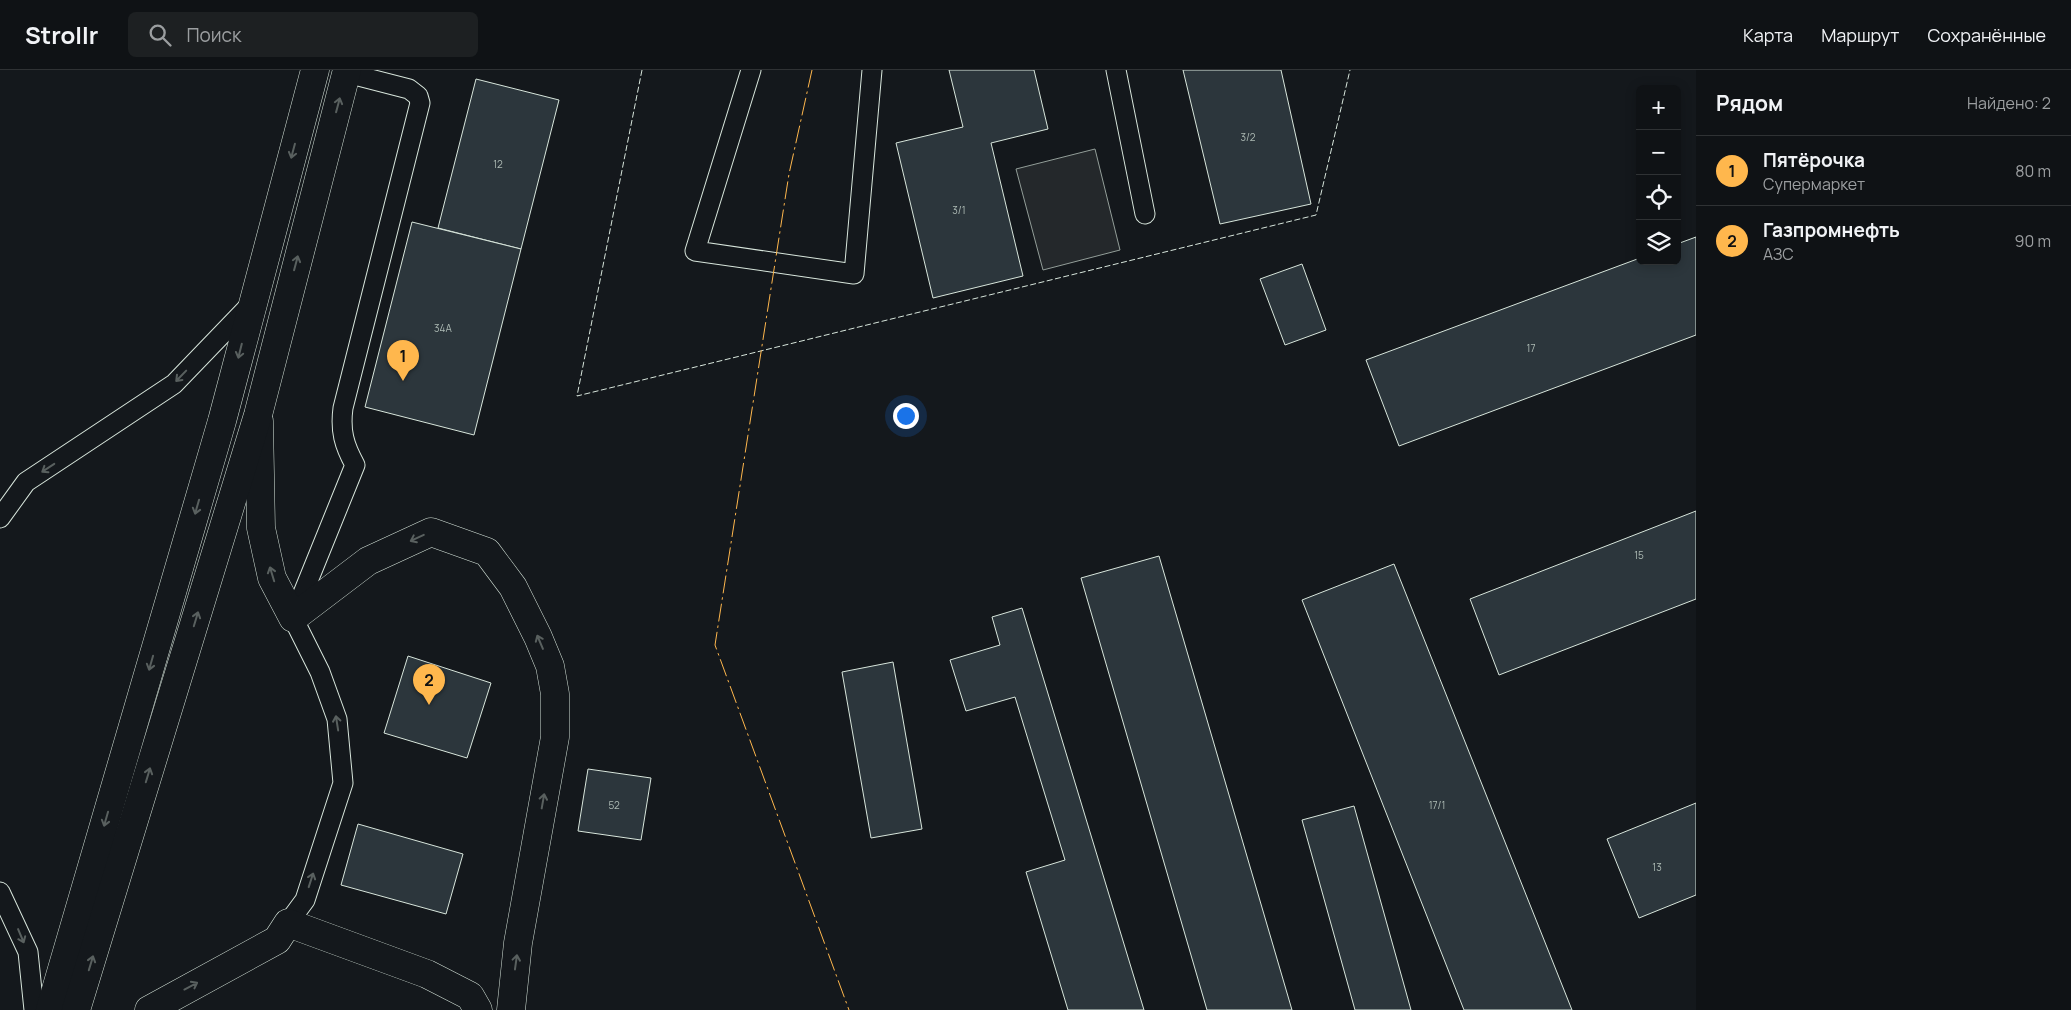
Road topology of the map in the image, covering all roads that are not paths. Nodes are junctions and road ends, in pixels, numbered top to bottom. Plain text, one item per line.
1 (314, 70) edge
2 (751, 70) edge
3 (872, 70) edge
4 (1116, 70) edge
5 (347, 71) edge
6 (1145, 214) dead end
7 (252, 303) junction
8 (258, 415) junction
9 (0, 518) edge
10 (293, 618) junction
11 (0, 892) edge
12 (288, 923) junction
13 (34, 1010) edge
14 (50, 1010) edge
15 (76, 1010) edge
16 (149, 1010) edge
17 (478, 1010) edge
18 (511, 1010) edge

1 -> 7 main road
2 - 3 lane
4 - 6 lane
8 -> 5 main road
5 - 10 lane
7 -> 9 lane
7 -> 14 main road
10 -> 8 main road
15 -> 8 main road
12 -> 10 lane
18 -> 10 main road
11 -> 13 lane
16 -> 12 main road
12 - 17 main road

